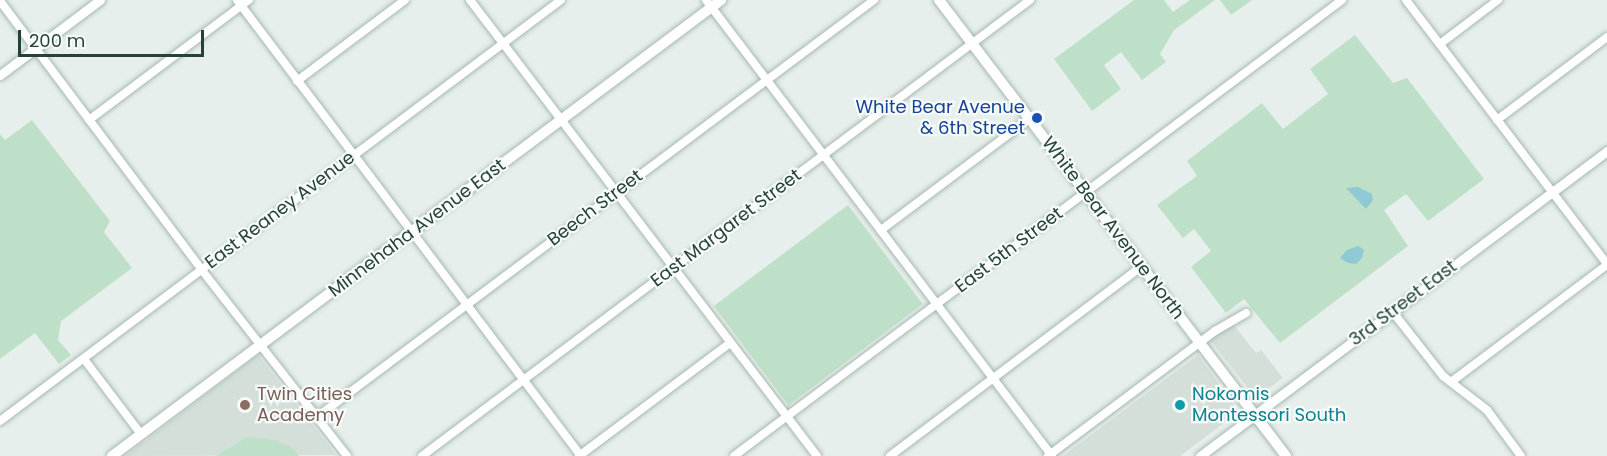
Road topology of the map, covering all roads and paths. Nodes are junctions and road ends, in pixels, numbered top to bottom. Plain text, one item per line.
1 (100, 0) edge
2 (249, 0) edge
3 (405, 0) edge
4 (470, 0) edge
5 (561, 0) edge
6 (721, 0) edge
7 (874, 0) edge
8 (939, 0) edge
9 (1030, 0) edge
10 (1342, 0) edge
11 (1406, 0) edge
12 (1498, 0) edge
13 (0, 2) edge
14 (239, 3) edge
15 (709, 4) edge
16 (1607, 37) edge
17 (503, 44) junction
18 (972, 44) junction
19 (1440, 44) junction
20 (35, 48) junction
21 (0, 75) edge
22 (767, 80) junction
23 (297, 81) junction
24 (1029, 118) junction
25 (89, 120) junction
26 (560, 120) junction
27 (1497, 120) junction
28 (1607, 151) edge
29 (353, 156) junction
30 (824, 156) junction
31 (1086, 192) junction
32 (1552, 192) junction
33 (616, 193) junction
34 (881, 230) junction
35 (410, 232) junction
36 (1607, 265) edge
37 (1141, 267) junction
38 (673, 268) junction
39 (201, 269) junction
40 (937, 304) junction
41 (465, 306) junction
42 (1392, 311) junction
43 (1246, 313) dead end
44 (1200, 343) junction
45 (260, 344) junction
46 (730, 344) junction
47 (84, 358) junction
48 (993, 378) junction
49 (523, 381) junction
50 (1452, 381) junction
51 (1254, 414) junction
52 (787, 416) junction
53 (317, 417) junction
54 (0, 421) edge
55 (141, 434) junction
56 (1050, 455) edge
57 (112, 456) edge
58 (347, 456) edge
59 (422, 456) edge
60 (580, 456) edge
61 (734, 456) edge
62 (817, 456) edge
63 (890, 456) edge
64 (1200, 456) edge
65 (1286, 456) edge
66 (1521, 456) edge

1 - 20 street
2 - 14 street
3 - 23 street
4 - 17 street
5 - 17 street, East Reaney Avenue
6 - 15 main road, Minnehaha Avenue East
7 - 22 street, Beech Street
8 - 18 main road, White Bear Avenue North
9 - 18 street, East Margaret Street
10 - 31 street, East 5th Street
11 - 19 street
12 - 19 street
13 - 20 street
14 - 23 street
14 - 25 street
15 - 22 street
15 - 26 main road, Minnehaha Avenue East
16 - 27 street
17 - 26 street
17 - 29 street, East Reaney Avenue
18 - 24 main road, White Bear Avenue North
18 - 30 street, East Margaret Street
19 - 27 street
20 - 21 street
20 - 25 street
22 - 30 street
22 - 33 street, Beech Street
23 - 29 street
24 - 31 main road, White Bear Avenue North
24 - 34 street
25 - 39 street
26 - 33 street
26 - 35 main road, Minnehaha Avenue East
27 - 32 street
28 - 32 street, 3rd Street East
29 - 35 street
29 - 39 street, East Reaney Avenue
30 - 34 street
30 - 38 street, East Margaret Street
31 - 37 main road, White Bear Avenue North
31 - 40 street, East 5th Street
32 - 36 street
32 - 42 street, 3rd Street East
33 - 38 street
33 - 41 street, Beech Street
34 - 40 street
35 - 41 street
35 - 45 main road, Minnehaha Avenue East
36 - 50 street
37 - 44 main road, White Bear Avenue North
37 - 48 street
38 - 46 street
38 - 49 street, East Margaret Street
39 - 45 street
39 - 47 street, East Reaney Avenue
40 - 48 street
40 - 52 street, East 5th Street
41 - 49 street
41 - 53 street, Beech Street
42 - 50 street
42 - 51 street, 3rd Street East
43 - 44 street
44 - 51 main road, White Bear Avenue North
44 - 56 street
45 - 53 street
45 - 55 main road, Minnehaha Avenue East
46 - 52 street
46 - 60 street
47 - 54 street, East Reaney Avenue
47 - 55 street
48 - 56 street
48 - 63 street
49 - 59 street, East Margaret Street
49 - 60 street
50 - 66 street
51 - 64 street, 3rd Street East
51 - 65 main road, White Bear Avenue North
52 - 61 street, East 5th Street
52 - 62 street
53 - 58 street
55 - 57 main road, Minnehaha Avenue East

